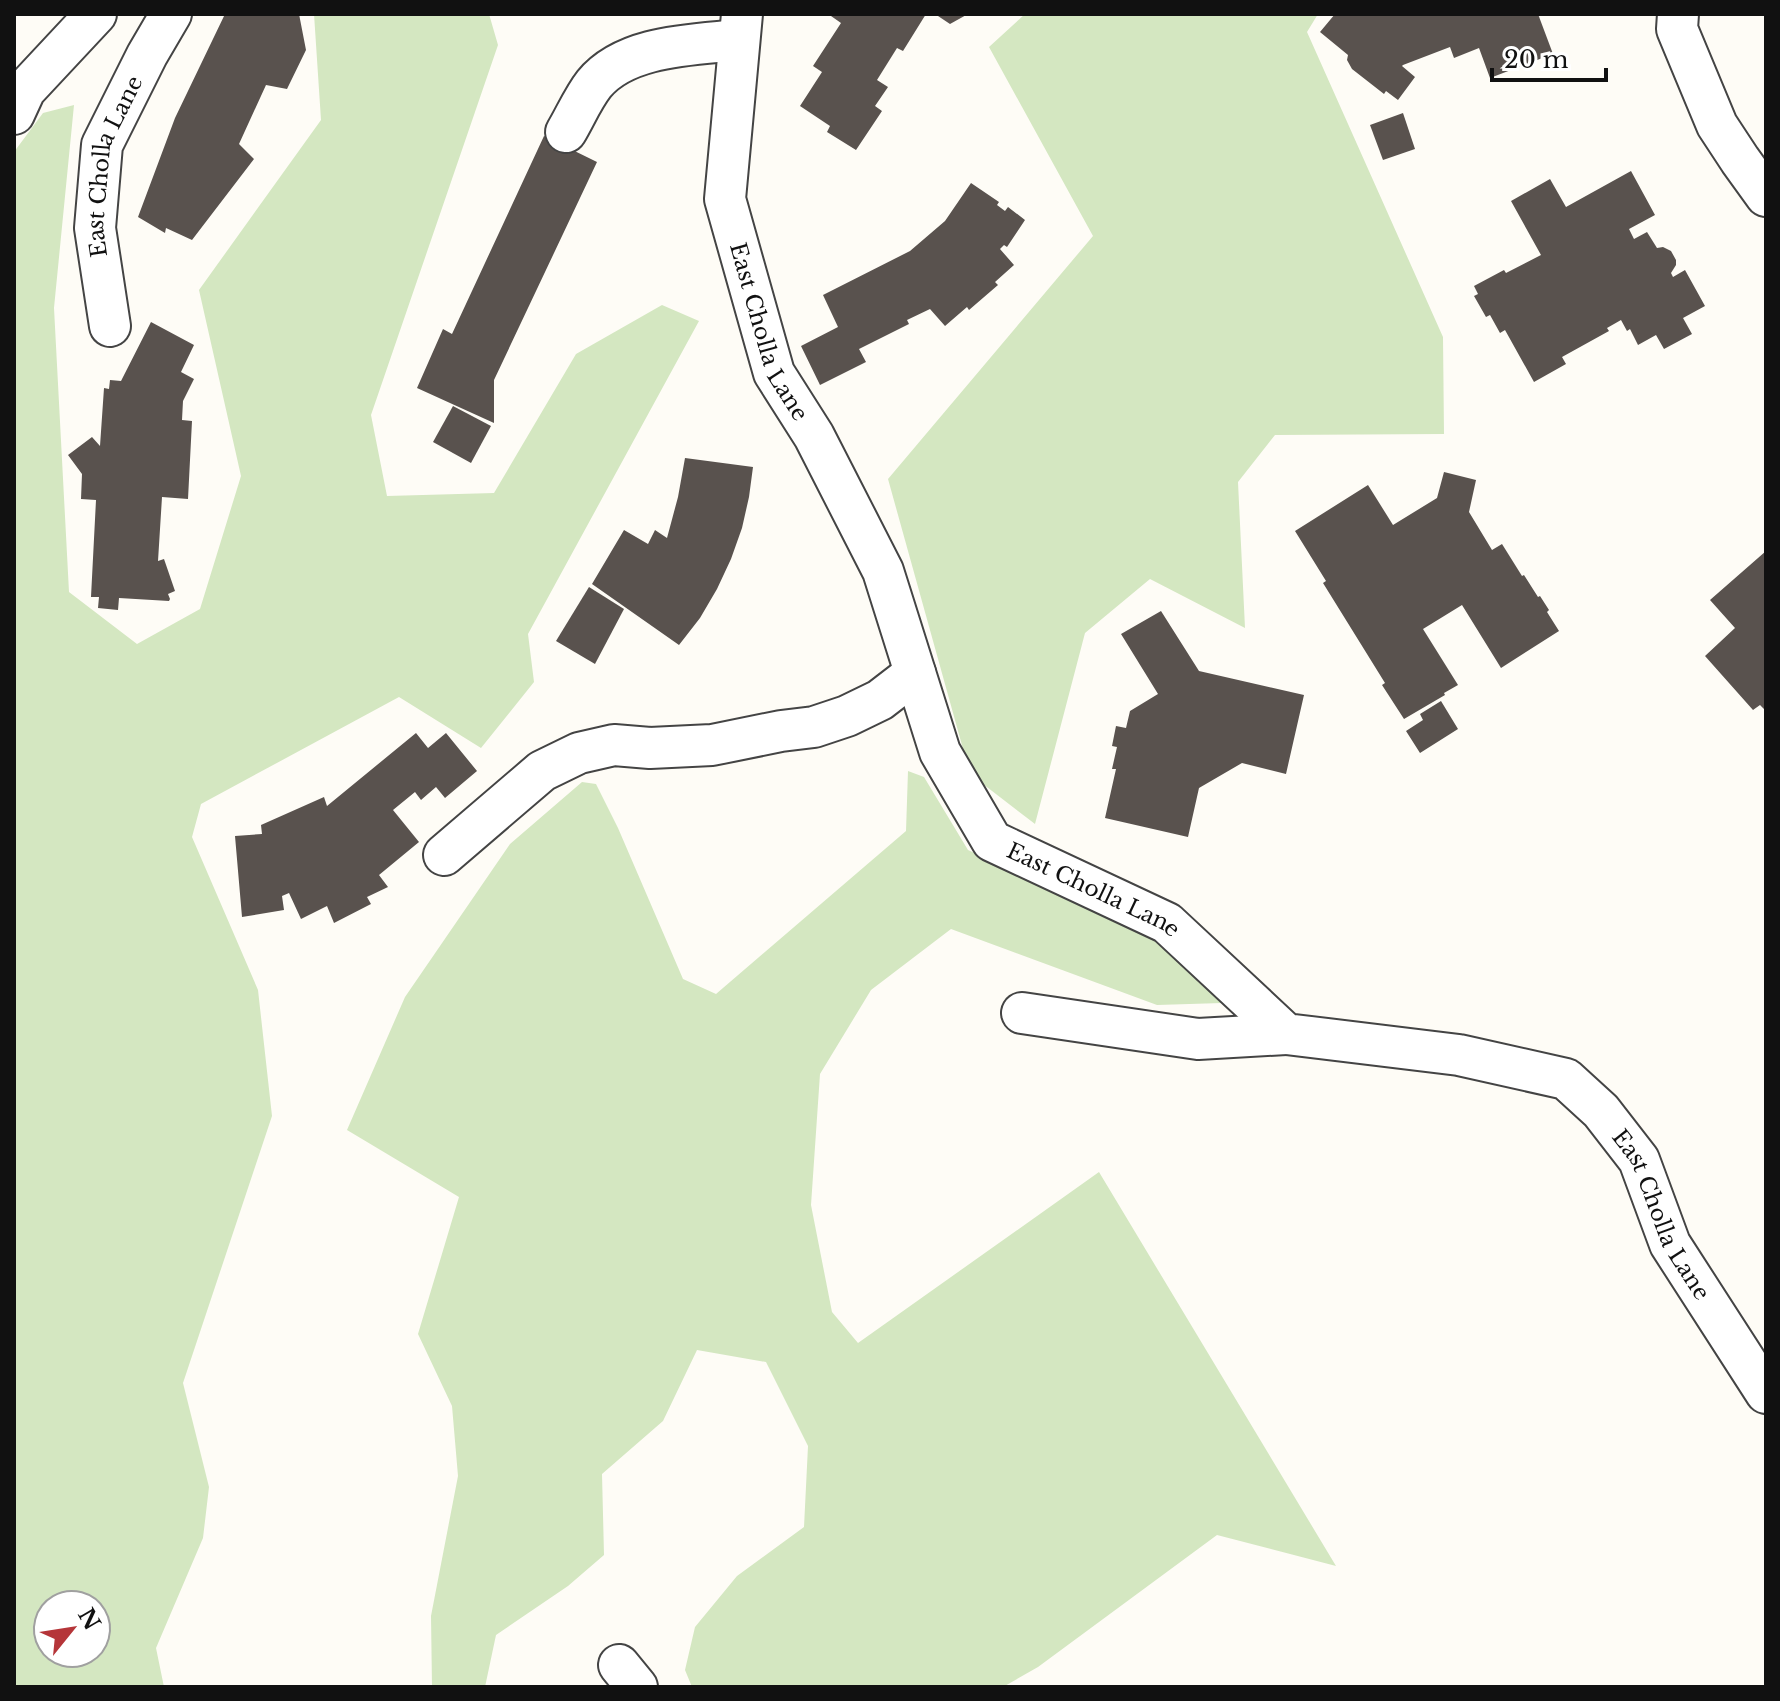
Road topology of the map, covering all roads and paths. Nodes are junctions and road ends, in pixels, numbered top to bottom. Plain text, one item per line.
1 (96, 14) edge
2 (171, 14) edge
3 (1678, 14) edge
4 (741, 27) edge
5 (14, 114) edge
6 (566, 132) dead end
7 (1766, 196) edge
8 (110, 326) dead end
9 (915, 673) junction
10 (444, 855) dead end
11 (1022, 1013) dead end
12 (1286, 1034) junction
13 (1766, 1393) edge

1 - 5 street
2 - 8 street, East Cholla Lane
3 - 7 street
4 - 6 street
4 - 9 street, East Cholla Lane
9 - 10 street
9 - 12 street, East Cholla Lane
11 - 12 street
12 - 13 street, East Cholla Lane

